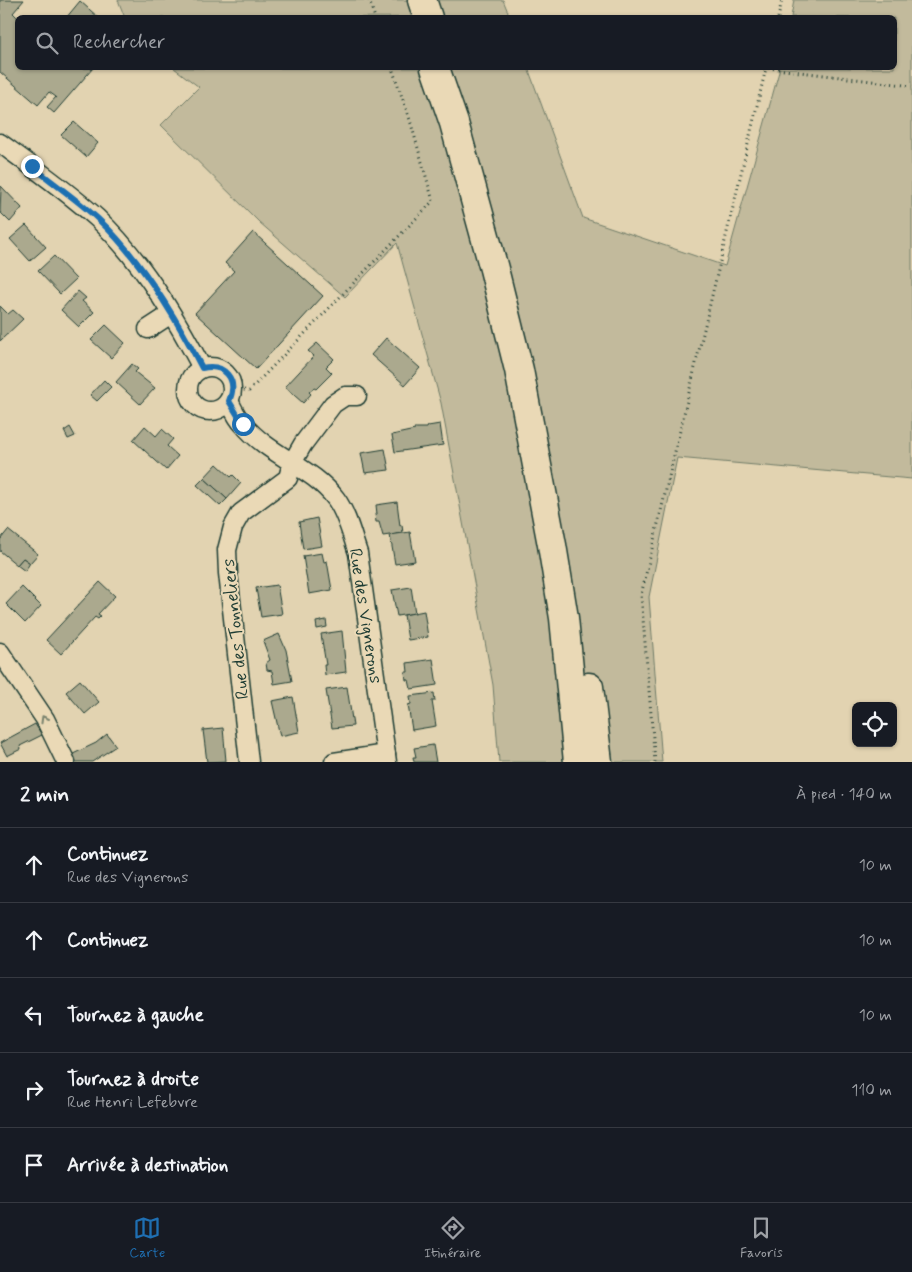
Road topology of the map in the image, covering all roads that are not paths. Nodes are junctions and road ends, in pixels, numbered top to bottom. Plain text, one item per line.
1 (412, 0) edge
2 (422, 0) edge
3 (417, 15) edge
4 (427, 15) edge
5 (436, 70) edge
6 (445, 70) edge
7 (0, 143) edge
8 (171, 314) junction
9 (148, 329) dead end
10 (202, 368) junction
11 (231, 394) junction
12 (357, 396) dead end
13 (538, 422) junction
14 (292, 463) junction
15 (1, 655) edge
16 (386, 758) edge
17 (66, 762) edge
18 (249, 762) edge
19 (334, 762) edge
20 (578, 762) edge
21 (586, 762) edge
22 (598, 762) edge

1 - 3 main road
2 - 4 main road
5 - 20 main road
6 - 13 main road
7 - 8 street
8 - 9 street
8 - 10 street
10 - 11 street
10 - 11 street
11 - 14 street, Rue des Vignerons
12 - 14 street, Rue des Tonneliers
13 - 21 main road
13 - 22 main road
14 - 16 street, Rue des Vignerons
14 - 18 street, Rue des Tonneliers
17 -> 15 street
16 - 19 street

